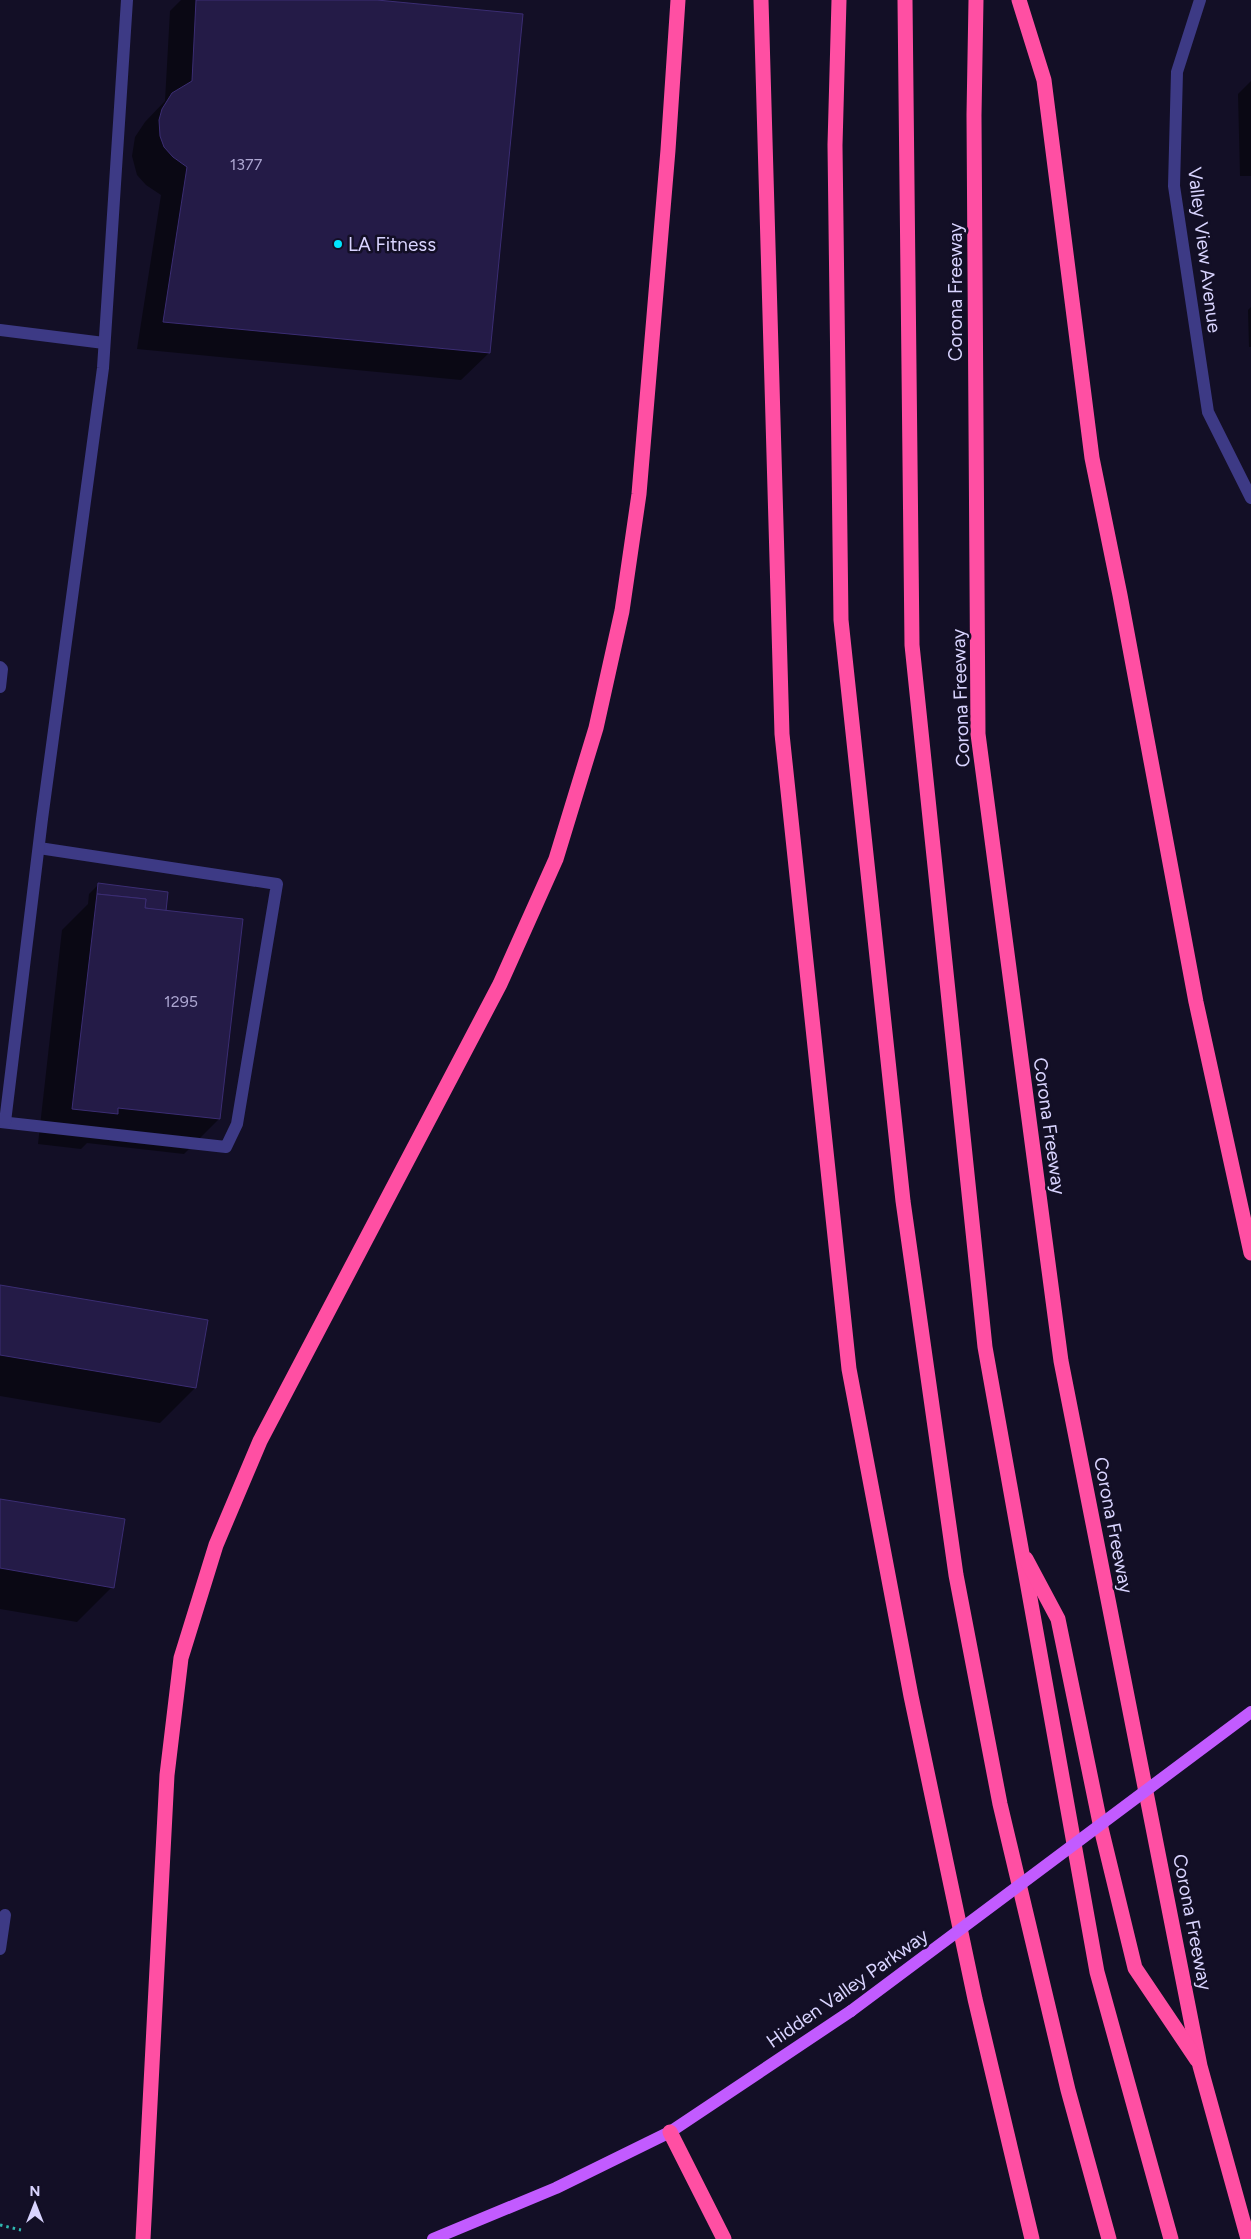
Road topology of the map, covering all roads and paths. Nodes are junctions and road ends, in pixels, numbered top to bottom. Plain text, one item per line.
1 (126, 0) edge
2 (678, 0) edge
3 (761, 0) edge
4 (839, 0) edge
5 (905, 0) edge
6 (976, 0) edge
7 (1019, 0) edge
8 (1200, 0) edge
9 (0, 330) edge
10 (104, 343) junction
11 (1251, 498) edge
12 (0, 667) edge
13 (0, 687) edge
14 (39, 848) junction
15 (3, 1122) edge
16 (1251, 1253) edge
17 (1019, 1547) junction
18 (1251, 1712) edge
19 (5, 1915) dead end
20 (0, 1949) edge
21 (1200, 2066) junction
22 (670, 2132) junction
23 (0, 2225) edge
24 (21, 2230) dead end
25 (143, 2239) edge
26 (433, 2239) edge
27 (724, 2239) edge
28 (1032, 2239) edge
29 (1108, 2239) edge
30 (1170, 2239) edge
31 (1248, 2239) edge

1 - 10 street
2 - 25 highway
3 - 28 highway
4 - 29 highway
5 - 17 highway
6 - 21 highway, Corona Freeway
7 - 16 highway
8 - 11 street, Valley View Avenue
9 - 10 street
10 - 14 street
12 - 13 street
14 - 15 street
14 - 15 street
17 - 21 highway
17 - 30 highway
18 - 22 main road, Hidden Valley Parkway, bridge
19 - 20 street
21 - 31 highway, Corona Freeway
22 - 26 main road, Hidden Valley Parkway
22 - 27 highway
23 - 24 path

